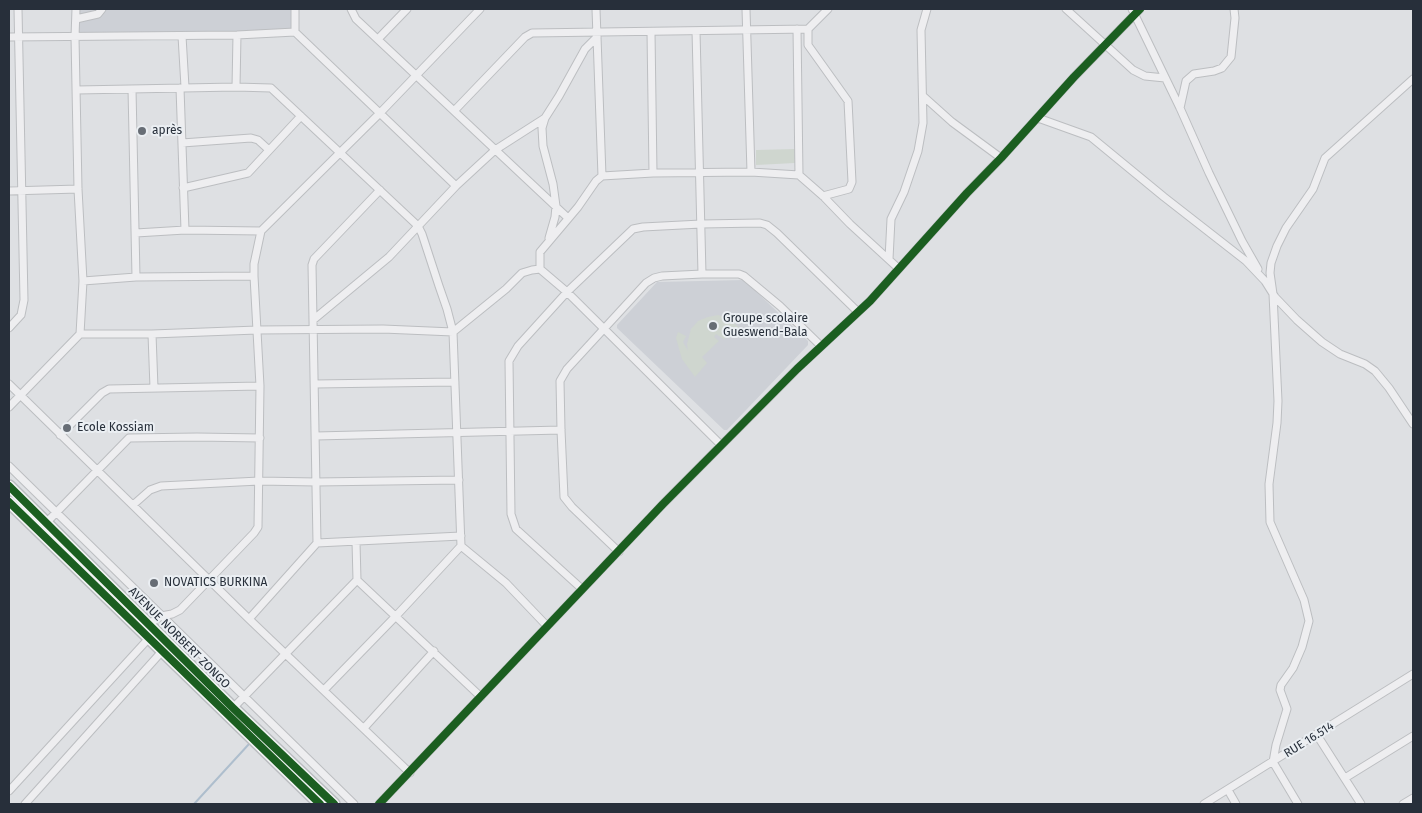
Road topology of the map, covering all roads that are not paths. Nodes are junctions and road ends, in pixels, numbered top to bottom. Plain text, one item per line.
1 (18, 9) edge
2 (76, 9) edge
3 (102, 9) edge
4 (295, 9) edge
5 (351, 9) edge
6 (407, 9) edge
7 (480, 9) edge
8 (596, 9) edge
9 (746, 9) edge
10 (828, 9) edge
11 (927, 9) edge
12 (1234, 9) edge
13 (1069, 10) edge
14 (1136, 10) edge
15 (76, 19) junction
16 (797, 29) junction
17 (808, 29) junction
18 (746, 30) junction
19 (295, 32) junction
20 (651, 32) junction
21 (696, 32) junction
22 (237, 35) junction
23 (597, 35) junction
24 (182, 36) junction
25 (9, 37) edge
26 (18, 37) junction
27 (75, 37) junction
28 (378, 39) junction
29 (1104, 45) junction
30 (417, 75) junction
31 (1165, 78) junction
32 (1413, 79) edge
33 (236, 87) junction
34 (182, 88) junction
35 (132, 89) junction
36 (76, 90) junction
37 (923, 96) junction
38 (1180, 108) junction
39 (454, 111) junction
40 (380, 114) junction
41 (301, 116) junction
42 (545, 118) junction
43 (1038, 118) junction
44 (182, 142) junction
45 (269, 150) junction
46 (495, 150) junction
47 (341, 153) junction
48 (1001, 158) junction
49 (751, 172) junction
50 (653, 173) junction
51 (700, 173) junction
52 (799, 175) junction
53 (602, 176) junction
54 (456, 186) junction
55 (183, 188) junction
56 (78, 190) junction
57 (380, 190) junction
58 (9, 191) edge
59 (21, 191) junction
60 (823, 196) junction
61 (556, 206) junction
62 (568, 218) junction
63 (701, 224) junction
64 (418, 226) junction
65 (185, 230) junction
66 (261, 230) junction
67 (136, 233) junction
68 (548, 241) junction
69 (889, 259) junction
70 (898, 268) junction
71 (540, 270) junction
72 (702, 274) junction
73 (254, 276) junction
74 (136, 277) junction
75 (84, 281) junction
76 (1265, 281) junction
77 (567, 292) junction
78 (1273, 294) junction
79 (858, 312) junction
80 (313, 320) junction
81 (9, 328) edge
82 (604, 328) junction
83 (257, 330) junction
84 (314, 330) junction
85 (453, 332) junction
86 (80, 334) junction
87 (152, 334) junction
88 (822, 346) junction
89 (455, 382) junction
90 (9, 384) edge
91 (315, 384) junction
92 (260, 386) junction
93 (154, 388) junction
94 (20, 395) junction
95 (9, 407) edge
96 (1413, 424) edge
97 (561, 430) junction
98 (457, 432) junction
99 (510, 432) junction
100 (60, 435) junction
101 (316, 436) junction
102 (260, 438) junction
103 (721, 445) junction
104 (9, 466) edge
105 (97, 471) junction
106 (459, 480) junction
107 (259, 481) junction
108 (316, 482) junction
109 (9, 486) edge
110 (9, 502) edge
111 (132, 504) junction
112 (56, 512) junction
113 (46, 523) junction
114 (461, 536) junction
115 (356, 542) junction
116 (317, 543) junction
117 (461, 546) junction
118 (619, 552) junction
119 (209, 580) junction
120 (357, 580) junction
121 (582, 589) junction
122 (161, 616) junction
123 (396, 616) junction
124 (249, 619) junction
125 (548, 626) junction
126 (151, 631) junction
127 (166, 648) junction
128 (434, 651) junction
129 (286, 655) junction
130 (1413, 674) edge
131 (324, 690) junction
132 (244, 696) junction
133 (481, 697) junction
134 (233, 708) junction
135 (364, 728) junction
136 (1317, 735) junction
137 (1413, 736) edge
138 (1273, 762) junction
139 (410, 772) junction
140 (1345, 778) junction
141 (1228, 790) junction
142 (9, 792) edge
143 (342, 793) junction
144 (1413, 798) edge
145 (25, 804) edge
146 (320, 804) edge
147 (334, 804) edge
148 (354, 804) edge
149 (379, 804) edge
150 (1204, 804) edge
151 (1236, 804) edge
152 (1298, 804) edge
153 (1361, 804) edge
154 (1403, 804) edge

1 - 26 street
2 - 15 street
3 - 15 street
4 - 19 street
5 - 28 street
6 - 28 street
7 - 30 street
8 - 23 street
9 - 18 street
10 - 17 street
11 - 37 street
12 - 38 street
13 - 29 street
14 - 29 street
14 - 31 street
15 - 27 street
16 - 17 street
16 - 18 street
16 - 52 street
17 - 60 street
18 - 21 street
18 - 49 street
19 - 22 street
19 - 40 street
20 - 21 street
20 - 23 street
20 - 50 street
21 - 51 street
22 - 24 street
22 - 33 street
23 - 39 street
23 - 42 street
23 - 53 street
24 - 27 street
24 - 34 street
25 - 26 street
26 - 27 street
26 - 59 street
27 - 36 street
28 - 30 street
29 - 31 street
29 - 43 street
30 - 39 street
30 - 40 street
31 - 38 street
32 - 78 street
33 - 34 street
33 - 41 street
34 - 35 street
34 - 44 street
35 - 36 street
35 - 67 street
36 - 56 street
37 - 48 street
37 - 69 street
38 - 76 street
39 - 46 street
40 - 47 street
40 - 54 street
41 - 45 street
41 - 47 street
42 - 46 street
42 - 61 street
43 - 48 street
43 - 76 street
44 - 45 street
44 - 55 street
45 - 55 street
46 - 54 street
46 - 61 street
47 - 57 street
47 - 66 street
48 - 70 street
49 - 51 street
49 - 52 street
50 - 51 street
50 - 53 street
51 - 63 street
52 - 60 street
53 - 62 street
54 - 64 street
55 - 65 street
56 - 59 street
56 - 75 street
57 - 64 street
57 - 80 street
58 - 59 street
59 - 81 street
60 - 69 street
61 - 62 street
61 - 68 street
62 - 68 street
63 - 72 street
63 - 77 street
63 - 79 street
64 - 80 street
64 - 85 street
65 - 66 street
65 - 67 street
66 - 73 street
67 - 74 street
68 - 71 street
69 - 70 street
70 - 79 street
71 - 77 street
71 - 85 street
72 - 82 street
72 - 88 street
73 - 74 street
73 - 83 street
74 - 75 street
75 - 86 street
76 - 78 street
77 - 82 street
77 - 99 street
78 - 96 street
78 - 138 street
79 - 88 street
80 - 84 street
82 - 97 street
82 - 103 street
83 - 84 street
83 - 87 street
83 - 92 street
84 - 85 street
84 - 91 street
85 - 89 street
86 - 87 street
86 - 94 street
87 - 93 street
88 - 103 street
89 - 91 street
89 - 98 street
90 - 94 street
91 - 101 street
92 - 93 street
92 - 102 street
93 - 100 street
94 - 95 street
94 - 100 street
97 - 99 street
97 - 118 street
98 - 99 street
98 - 101 street
98 - 106 street
99 - 121 street
100 - 105 street
101 - 108 street
102 - 105 street
102 - 107 street
103 - 118 street
104 - 112 street
105 - 111 street
105 - 112 street
106 - 108 street
106 - 114 street
107 - 108 street
107 - 111 street
107 - 119 street
108 - 116 street
109 - 113 main road, AVENUE NORBERT ZONGO
110 - 126 main road, AVENUE NORBERT ZONGO
111 - 119 street
112 - 113 street
112 - 122 street
113 - 126 main road, AVENUE NORBERT ZONGO
114 - 115 street
114 - 117 street
115 - 116 street
115 - 120 street
116 - 124 street
117 - 123 street
117 - 125 street
118 - 121 street
119 - 122 street
119 - 124 street
120 - 123 street
120 - 129 street
121 - 125 street
122 - 126 street
122 - 132 street
123 - 128 street
123 - 131 street
124 - 129 street
125 - 133 street
126 - 127 main road, AVENUE NORBERT ZONGO
126 - 142 street
127 - 134 main road, AVENUE NORBERT ZONGO
127 - 145 street
127 - 146 main road, AVENUE NORBERT ZONGO
128 - 133 street
128 - 135 street
129 - 131 street
129 - 132 street
130 - 136 street, RUE 16.514
131 - 135 street
132 - 134 street
132 - 143 street
133 - 139 street
134 - 147 main road, AVENUE NORBERT ZONGO
135 - 139 street
136 - 138 street, RUE 16.514
136 - 140 street
137 - 140 street
138 - 141 street, RUE 16.514
138 - 152 street
139 - 149 street
140 - 153 street
141 - 150 street, RUE 16.514
141 - 151 street
143 - 147 street
143 - 148 street
144 - 154 street

